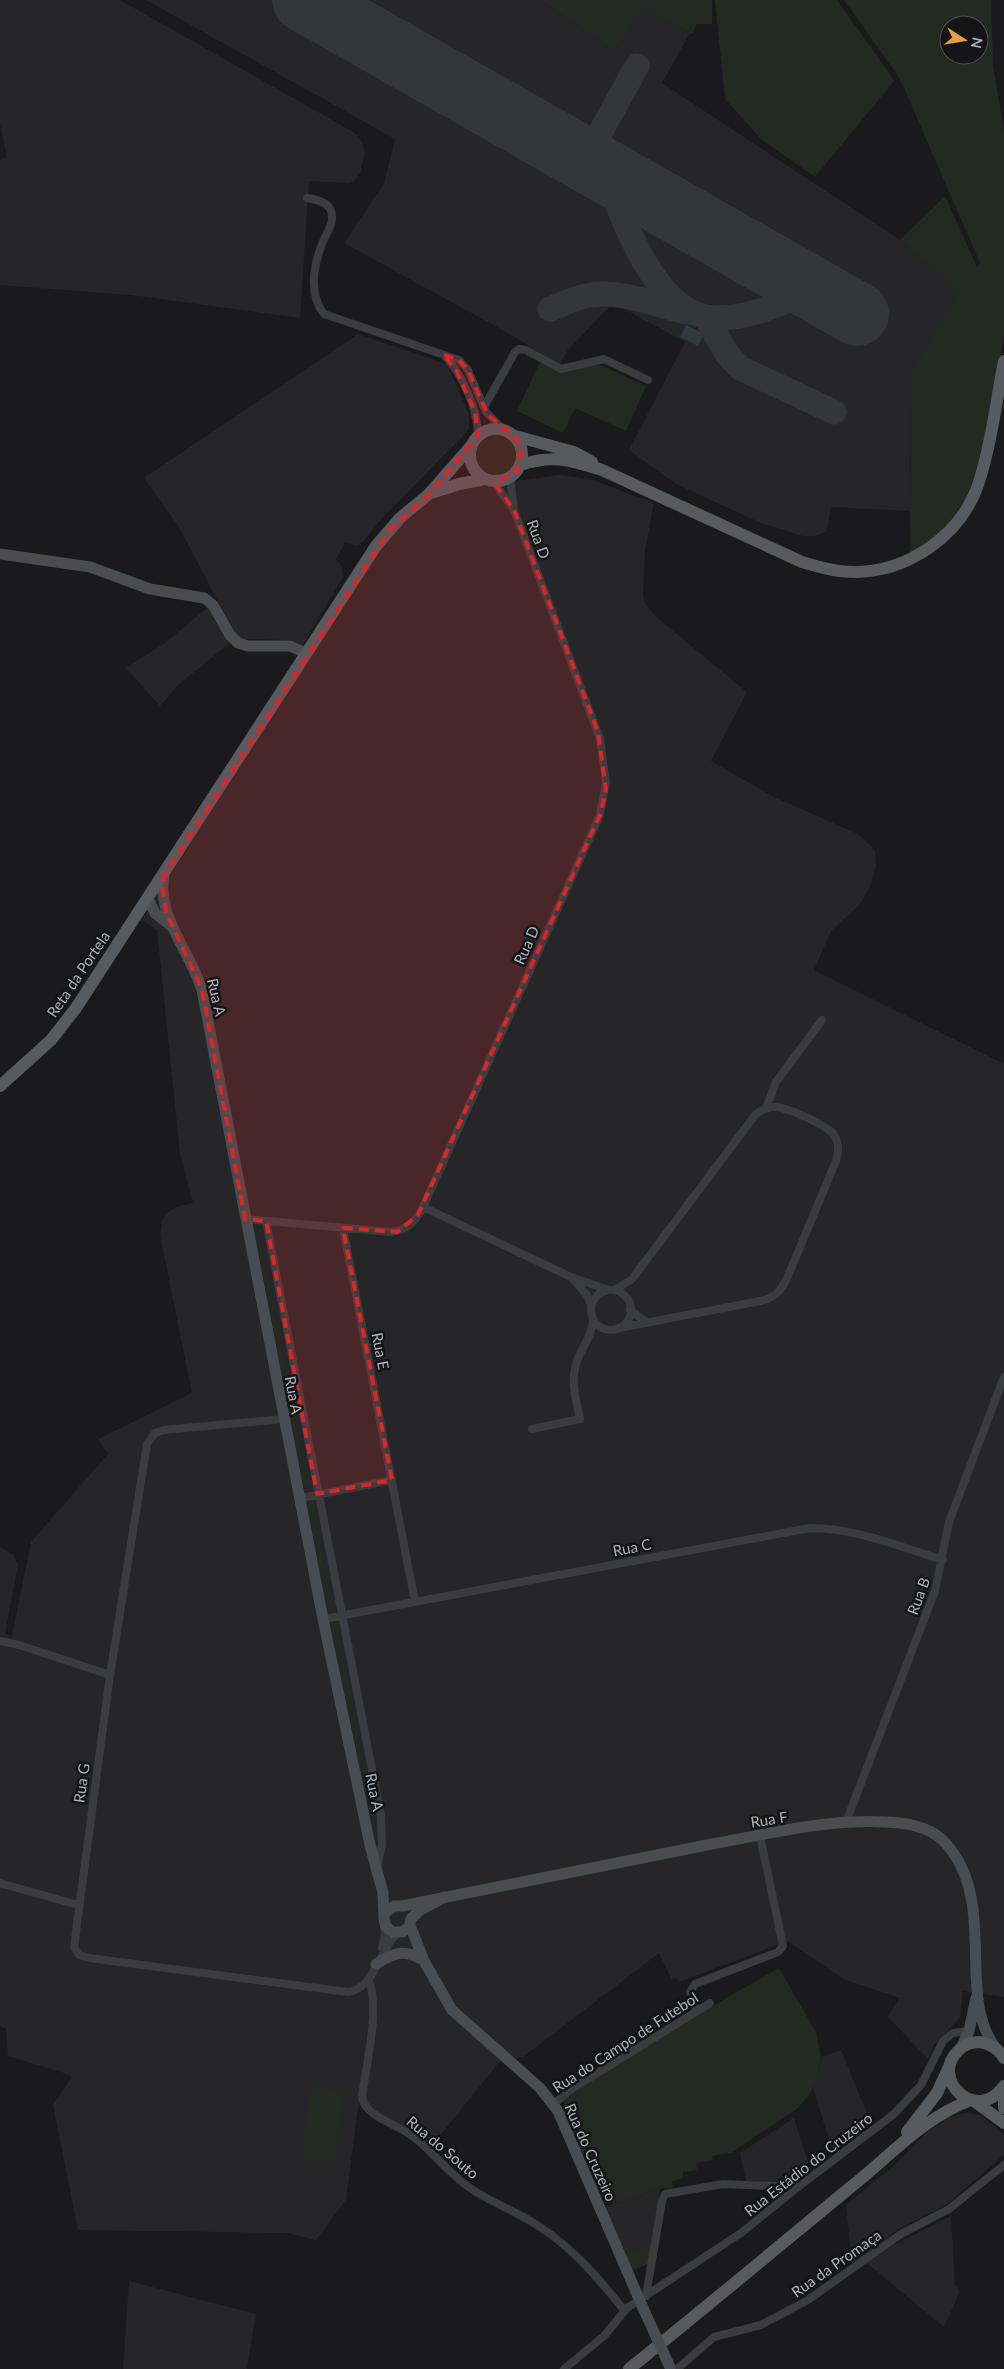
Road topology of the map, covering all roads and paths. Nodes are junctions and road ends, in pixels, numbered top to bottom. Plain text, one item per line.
1 (307, 198) dead end
2 (444, 355) junction
3 (1004, 361) edge
4 (648, 380) dead end
5 (484, 407) junction
6 (503, 429) junction
7 (478, 434) junction
8 (515, 436) junction
9 (470, 446) junction
10 (520, 465) junction
11 (602, 470) junction
12 (510, 477) junction
13 (489, 480) junction
14 (429, 494) junction
15 (514, 510) junction
16 (0, 554) edge
17 (306, 653) junction
18 (166, 872) junction
19 (148, 899) junction
20 (137, 915) junction
21 (164, 916) junction
22 (822, 1020) dead end
23 (0, 1086) edge
24 (766, 1108) junction
25 (423, 1207) junction
26 (246, 1219) junction
27 (266, 1220) junction
28 (343, 1228) junction
29 (572, 1277) junction
30 (632, 1279) junction
31 (612, 1290) junction
32 (628, 1300) junction
33 (591, 1305) junction
34 (630, 1310) junction
35 (592, 1318) junction
36 (647, 1322) junction
37 (619, 1328) junction
38 (607, 1329) junction
39 (587, 1342) junction
40 (1004, 1377) edge
41 (283, 1419) junction
42 (532, 1429) dead end
43 (392, 1480) junction
44 (318, 1494) junction
45 (300, 1498) junction
46 (943, 1560) junction
47 (414, 1602) junction
48 (341, 1616) junction
49 (323, 1619) junction
50 (0, 1641) edge
51 (110, 1675) junction
52 (846, 1822) junction
53 (760, 1836) junction
54 (377, 1868) junction
55 (0, 1883) edge
56 (445, 1898) junction
57 (78, 1905) junction
58 (400, 1906) junction
59 (384, 1919) junction
60 (410, 1922) junction
61 (399, 1933) junction
62 (424, 1961) junction
63 (376, 1964) junction
64 (368, 1980) junction
65 (977, 1989) junction
66 (710, 2004) dead end
67 (697, 2012) junction
68 (969, 2031) junction
69 (961, 2048) junction
70 (1000, 2053) edge
71 (949, 2067) junction
72 (1004, 2087) edge
73 (973, 2101) junction
74 (554, 2104) junction
75 (1004, 2108) edge
76 (1004, 2123) edge
77 (894, 2148) junction
78 (1004, 2165) edge
79 (798, 2187) junction
80 (643, 2302) junction
81 (624, 2310) junction
82 (673, 2368) edge
83 (564, 2369) edge
84 (629, 2369) edge

1 - 2 street
2 - 5 street
2 - 7 street
3 - 11 main road
4 - 5 street
5 - 6 street
6 - 7 main road
6 - 8 main road
7 - 9 main road
8 - 10 main road
8 - 11 main road
9 - 13 main road
9 - 14 main road
10 - 11 main road
10 - 12 main road
12 - 13 main road
12 - 15 street
13 - 14 main road
13 - 15 street
14 - 17 main road, Reta da Portela
15 - 25 street, Rua D
16 - 17 street
17 - 18 main road, Reta da Portela
18 - 19 main road, Reta da Portela
18 - 21 street
19 - 20 main road, Reta da Portela
19 - 21 street
20 - 21 street
20 - 23 main road, Reta da Portela
21 - 26 street, Rua A
22 - 24 street
24 - 30 street
24 - 36 street
25 - 28 street, Rua D
25 - 29 street
26 - 27 street, Rua D
26 - 41 street, Rua A
27 - 28 street, Rua D
27 - 44 street
28 - 43 street, Rua E
29 - 31 street
29 - 33 street
30 - 31 street
30 - 32 street
31 - 32 street
31 - 33 street
32 - 34 street
33 - 35 street
34 - 36 street
34 - 37 street
35 - 38 street
35 - 39 street
36 - 37 street
37 - 38 street
38 - 39 street
39 - 42 street
40 - 46 street, Rua B
41 - 45 street, Rua A
41 - 51 street, Rua G
43 - 44 street
43 - 47 street, Rua E
44 - 45 street
44 - 48 street
45 - 49 street, Rua A
46 - 47 street, Rua C
46 - 52 street, Rua B
47 - 48 street, Rua C
48 - 49 street, Rua C
48 - 54 street
49 - 54 street, Rua A
50 - 51 street
51 - 57 street, Rua G
52 - 53 street, Rua F
52 - 65 street, Rua F
53 - 56 street, Rua F
53 - 67 street
54 - 58 street
54 - 59 street
55 - 57 street
56 - 58 street
56 - 60 street
57 - 64 street, Rua G
58 - 59 street
58 - 60 street
59 - 61 street
59 - 63 street
60 - 61 street
60 - 62 street
61 - 62 street
61 - 63 street
62 - 63 street
62 - 74 street, Rua do Cruzeiro
63 - 64 street
64 - 81 street, Rua do Souto
65 - 68 street
65 - 70 street
66 - 67 street, Rua do Campo de Futebol
67 - 74 street, Rua do Campo de Futebol
68 - 69 street
68 - 79 street, Rua Estádio do Cruzeiro
69 - 70 main road
69 - 71 main road
71 - 73 main road
71 - 77 main road
72 - 73 main road
72 - 75 main road
73 - 76 main road
73 - 77 main road
74 - 80 street, Rua do Cruzeiro
77 - 84 main road
78 - 82 street, Rua da Promaça
79 - 80 street, Rua Estádio do Cruzeiro
79 - 80 street
80 - 81 street, Rua Estádio do Cruzeiro
80 - 82 street, Rua do Cruzeiro, bridge
81 - 83 street, Rua Estádio do Cruzeiro

